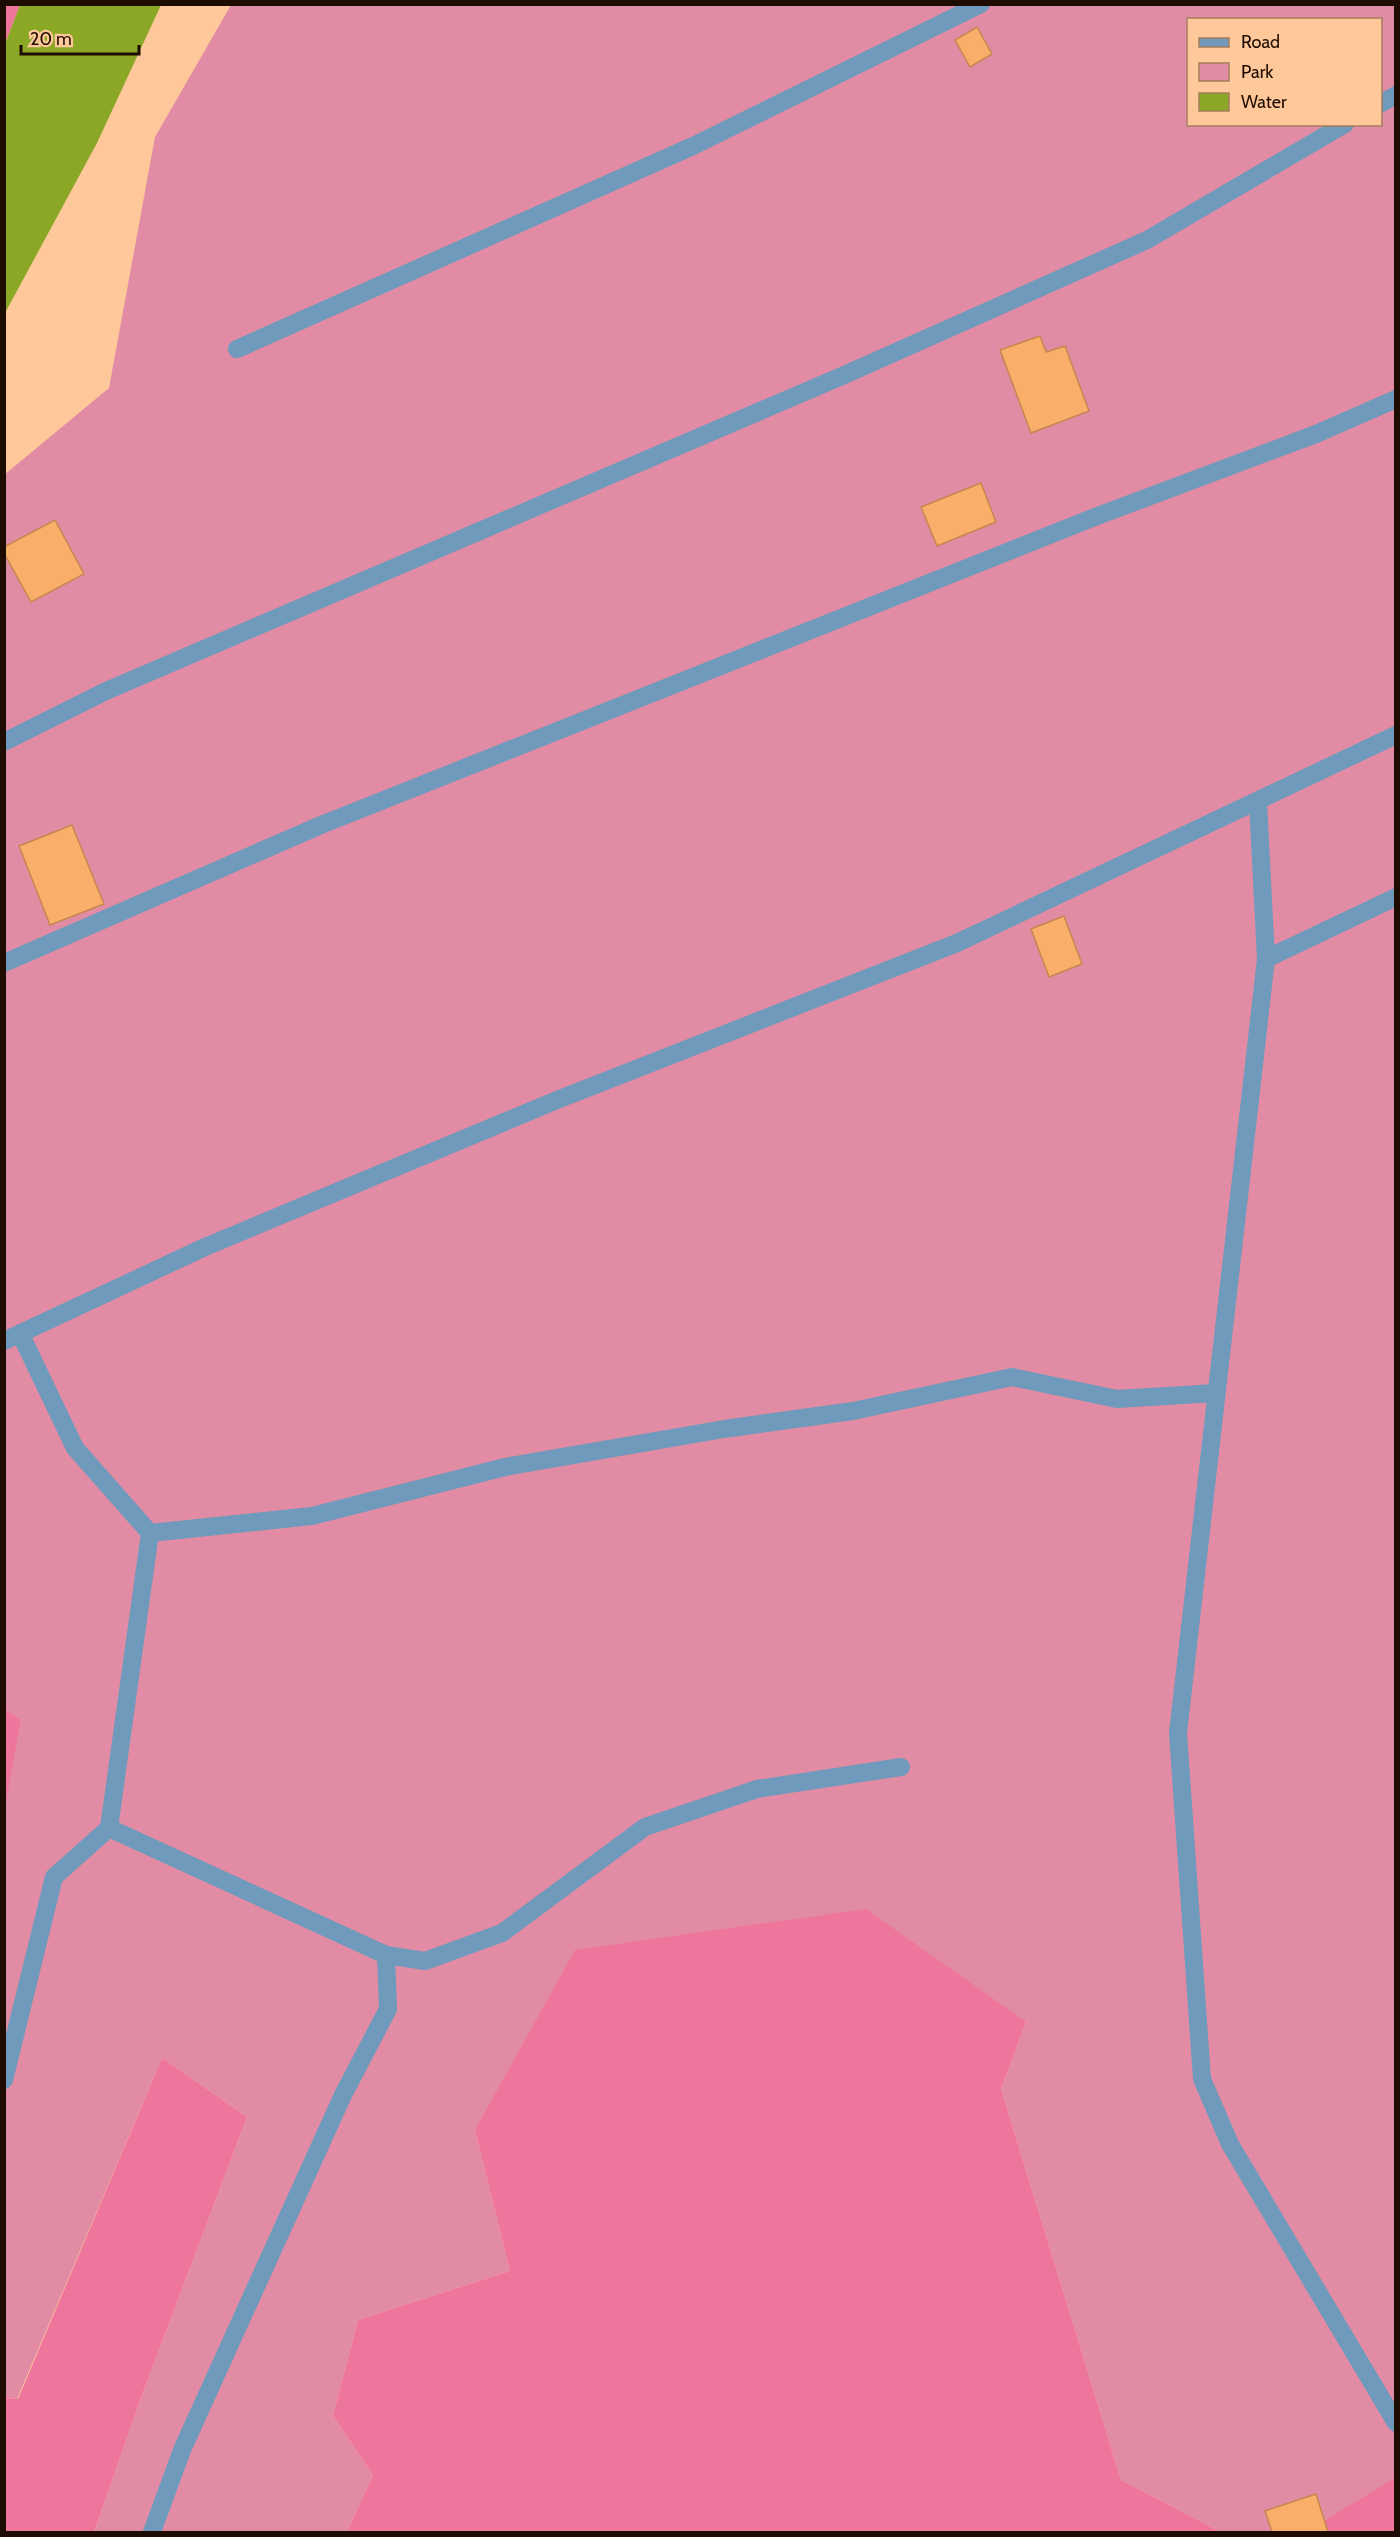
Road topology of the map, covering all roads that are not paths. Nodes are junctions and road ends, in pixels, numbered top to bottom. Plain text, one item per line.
1 (981, 4) edge
2 (1395, 95) edge
3 (1382, 103) edge
4 (1342, 126) edge
5 (237, 349) dead end
6 (1395, 399) edge
7 (1395, 735) edge
8 (4, 742) edge
9 (1258, 802) junction
10 (1395, 897) edge
11 (1266, 959) junction
12 (4, 963) edge
13 (12, 1337) edge
14 (1216, 1393) junction
15 (150, 1533) junction
16 (901, 1767) dead end
17 (109, 1828) junction
18 (386, 1954) junction
19 (4, 2080) edge
20 (1395, 2423) edge
21 (152, 2532) edge

1 - 5 street
2 - 3 street
4 - 8 street
6 - 12 street
7 - 9 street
9 - 11 street
9 - 13 street
10 - 11 street
11 - 14 street
13 - 15 street
14 - 15 street
14 - 20 street
15 - 17 street
16 - 18 street
17 - 18 street
17 - 19 street
18 - 21 street

